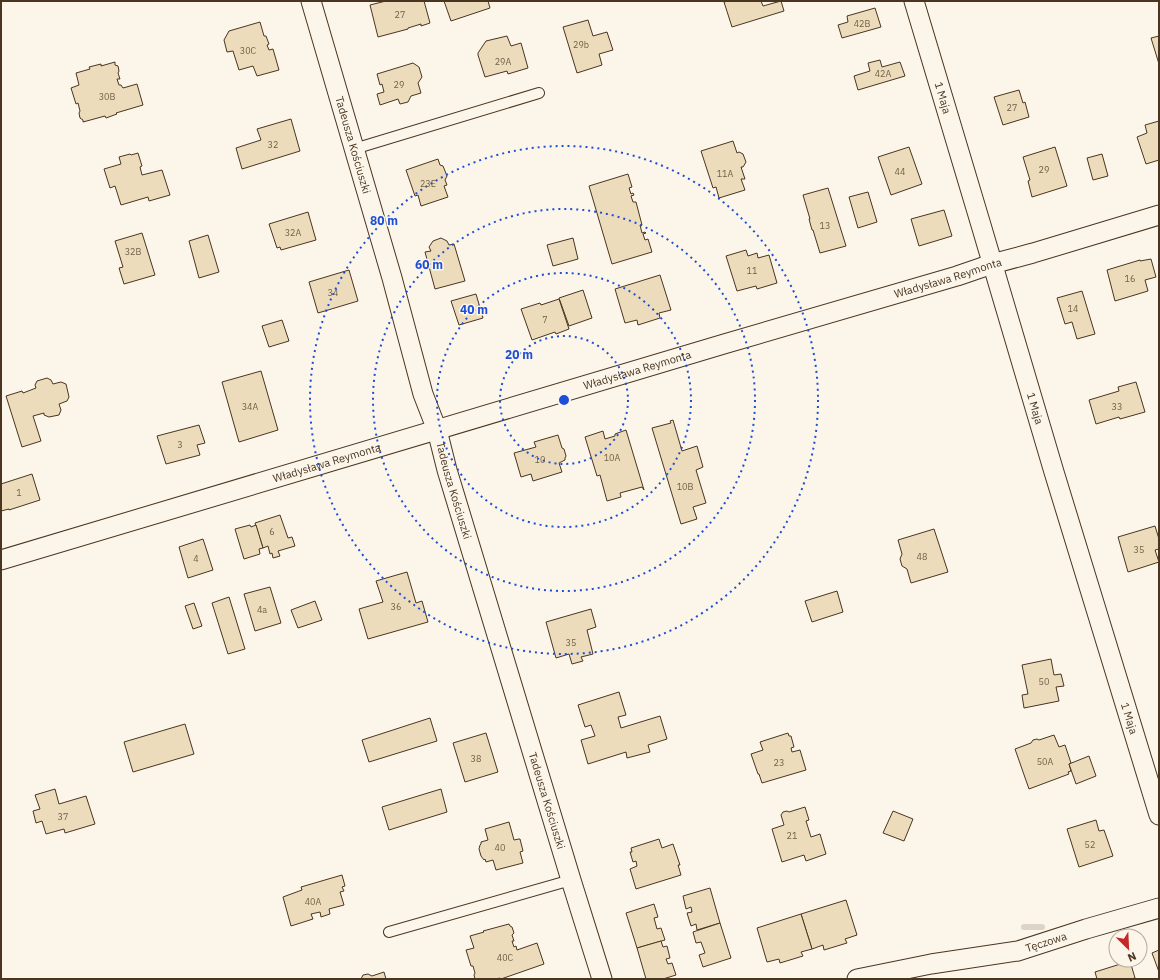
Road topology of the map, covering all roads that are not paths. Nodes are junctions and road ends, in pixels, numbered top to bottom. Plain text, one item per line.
1 (311, 1) edge
2 (914, 1) edge
3 (539, 93) dead end
4 (354, 150) junction
5 (1159, 214) edge
6 (992, 264) junction
7 (437, 430) junction
8 (1, 560) edge
9 (1159, 815) edge
10 (571, 880) junction
11 (1159, 908) edge
12 (389, 932) dead end
13 (602, 979) edge
14 (857, 979) edge

1 - 4 street, Tadeusza Kościuszki
2 - 6 street, 1 Maja
3 - 4 lane
4 - 7 street, Tadeusza Kościuszki
5 - 6 street, Władysława Reymonta
6 - 7 street, Władysława Reymonta
6 - 9 street, 1 Maja
7 - 8 street, Władysława Reymonta
7 - 10 street, Tadeusza Kościuszki
10 - 12 lane
10 - 13 street, Tadeusza Kościuszki
11 - 14 street, Tęczowa

